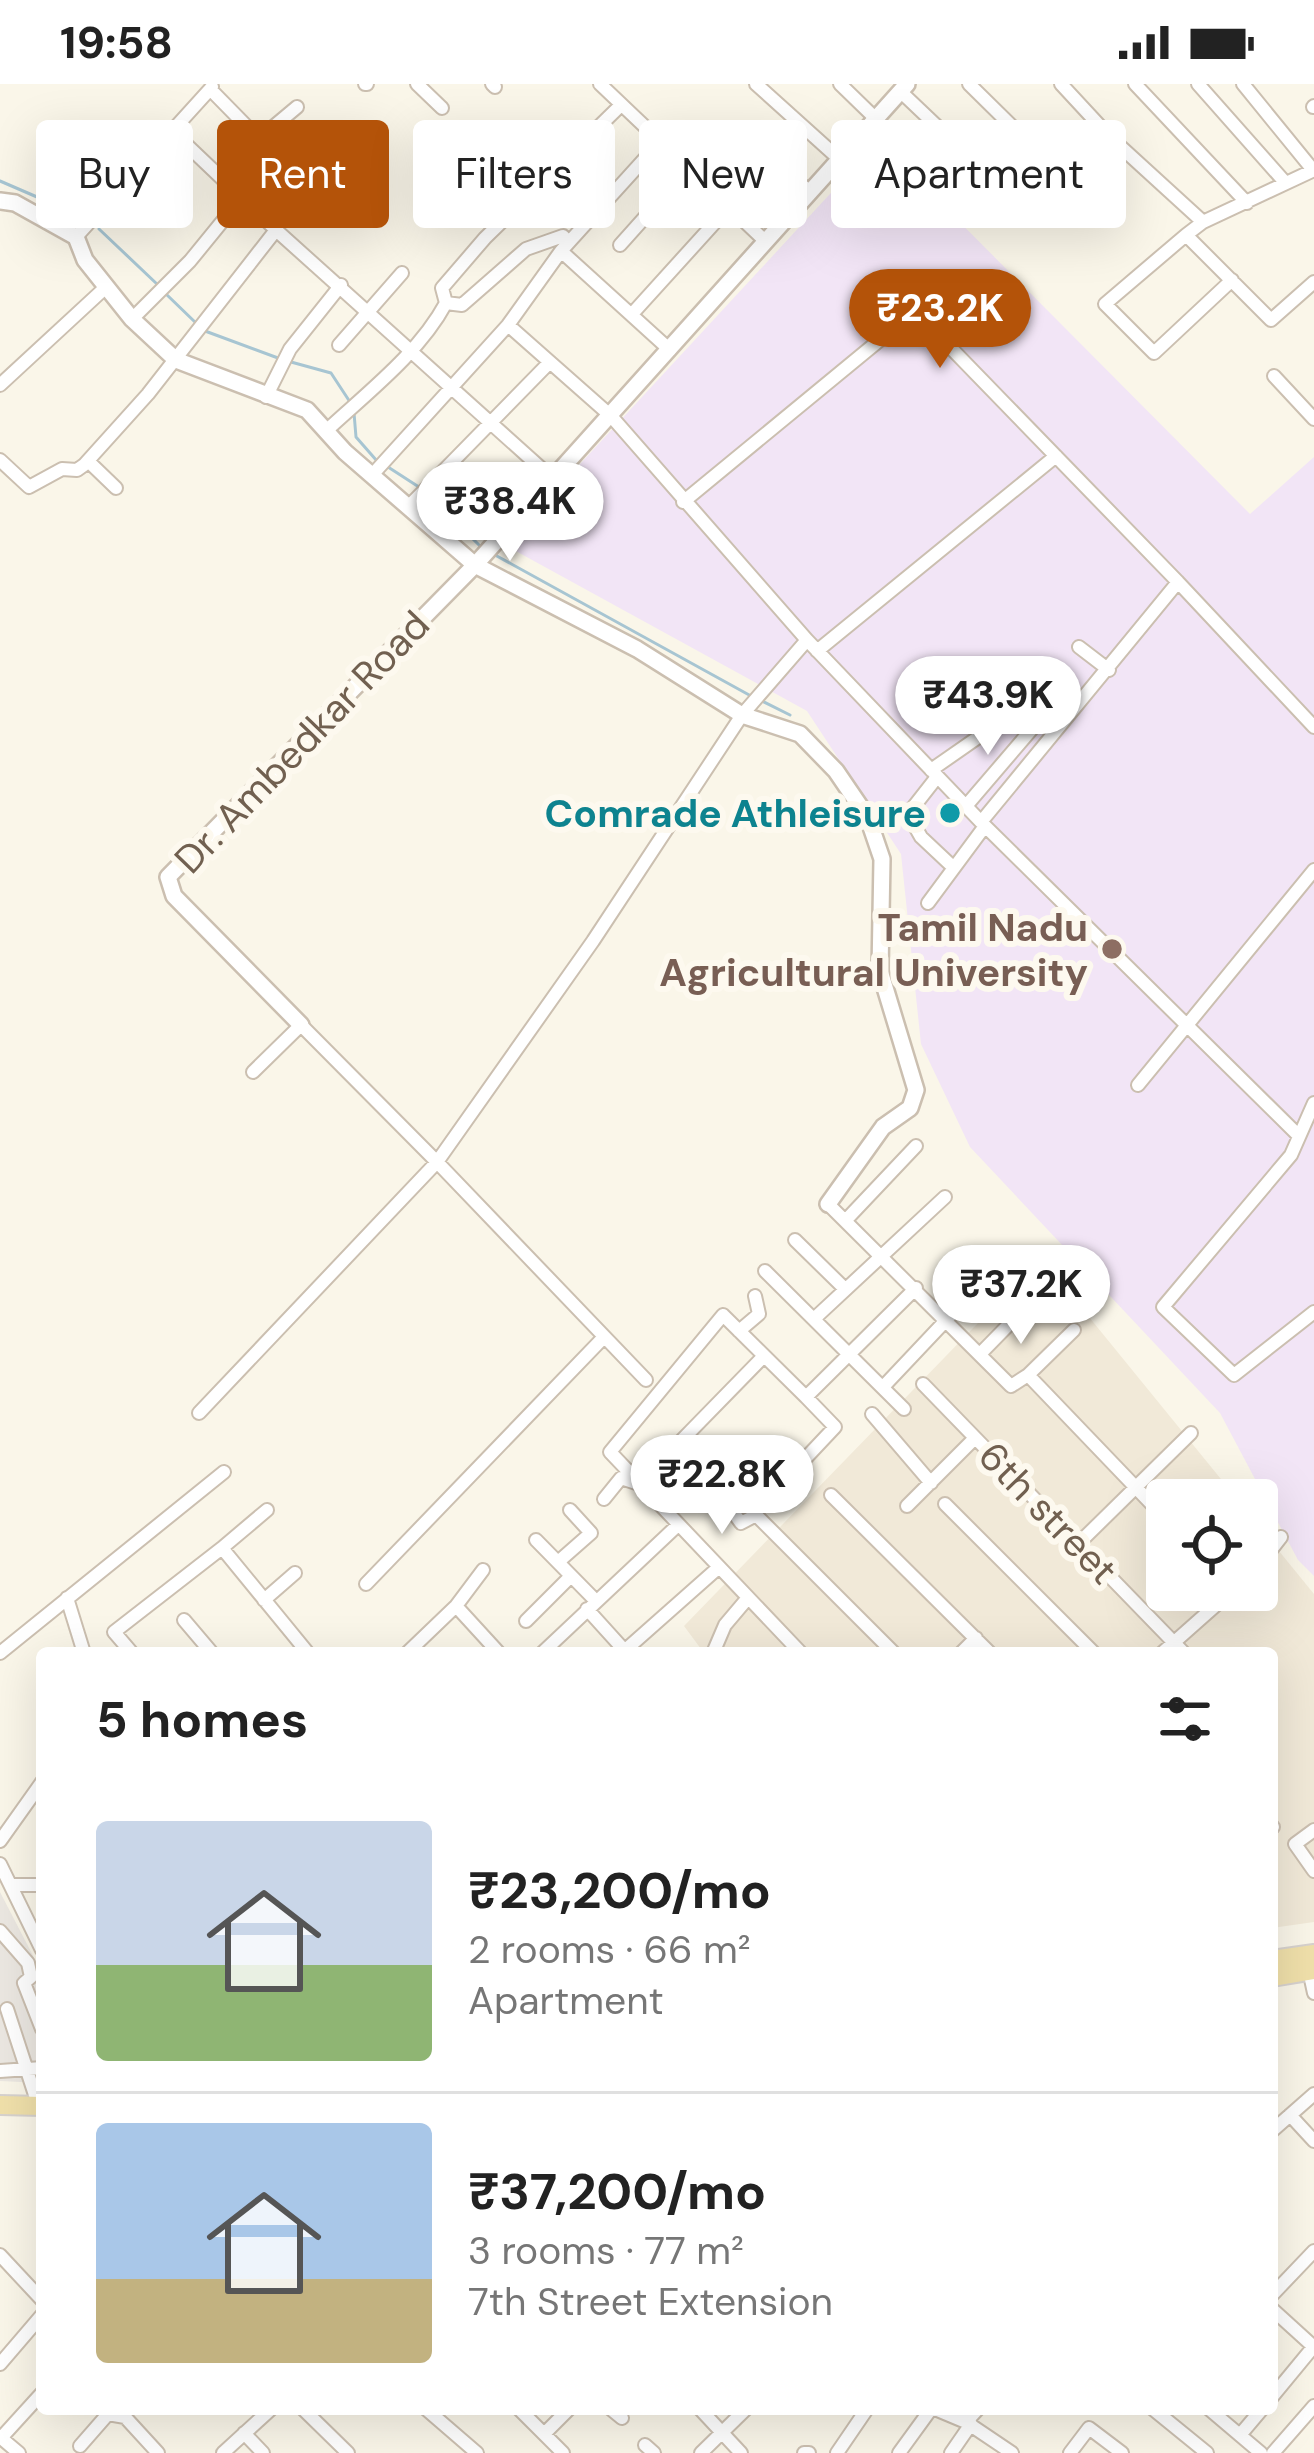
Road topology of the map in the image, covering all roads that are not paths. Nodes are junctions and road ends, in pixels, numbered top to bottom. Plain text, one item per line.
1 (417, 84) edge
2 (600, 84) edge
3 (756, 84) edge
4 (840, 84) edge
5 (969, 84) edge
6 (1061, 84) edge
7 (1136, 84) edge
8 (1198, 84) edge
9 (1243, 84) edge
10 (213, 86) edge
11 (903, 87) edge
12 (620, 106) junction
13 (297, 107) dead end
14 (442, 108) dead end
15 (875, 118) joint
16 (181, 120) edge
17 (244, 120) edge
18 (281, 120) edge
19 (934, 120) edge
20 (1006, 120) edge
21 (639, 125) edge
22 (193, 150) edge
23 (831, 152) edge
24 (831, 164) edge
25 (639, 165) edge
26 (1313, 170) edge
27 (217, 172) edge
28 (1283, 180) junction
29 (808, 190) joint
30 (0, 201) edge
31 (1247, 202) junction
32 (639, 221) edge
33 (1204, 222) junction
34 (83, 228) edge
35 (217, 228) edge
36 (710, 228) edge
37 (751, 228) edge
38 (276, 230) joint
39 (1186, 235) junction
40 (76, 236) junction
41 (764, 240) junction
42 (620, 245) dead end
43 (565, 247) junction
44 (402, 273) dead end
45 (1232, 280) junction
46 (1314, 282) edge
47 (341, 285) junction
48 (106, 287) junction
49 (446, 303) junction
50 (368, 310) junction
51 (632, 314) junction
52 (132, 320) junction
53 (508, 325) junction
54 (339, 346) dead end
55 (409, 348) junction
56 (670, 350) junction
57 (176, 360) junction
58 (550, 362) junction
59 (1274, 376) dead end
60 (0, 385) edge
61 (452, 387) junction
62 (266, 397) junction
63 (611, 416) junction
64 (1314, 419) edge
65 (492, 424) junction
66 (327, 430) junction
67 (1057, 456) junction
68 (0, 460) edge
69 (88, 461) junction
70 (373, 474) junction
71 (553, 479) junction
72 (116, 488) dead end
73 (683, 502) junction
74 (410, 506) junction
75 (475, 565) junction
76 (1178, 582) junction
77 (812, 646) junction
78 (1078, 647) dead end
79 (1109, 670) junction
80 (1078, 680) dead end
81 (1090, 693) junction
82 (751, 704) junction
83 (1026, 704) dead end
84 (1037, 723) dead end
85 (1314, 728) edge
86 (934, 773) junction
87 (966, 806) junction
88 (983, 824) junction
89 (954, 868) junction
90 (1314, 870) edge
91 (928, 903) dead end
92 (301, 1025) junction
93 (1186, 1026) junction
94 (253, 1072) dead end
95 (1138, 1085) dead end
96 (1314, 1102) edge
97 (1297, 1134) junction
98 (916, 1146) dead end
99 (436, 1162) junction
100 (945, 1197) dead end
101 (828, 1204) joint
102 (846, 1220) junction
103 (795, 1240) dead end
104 (884, 1255) junction
105 (1001, 1262) dead end
106 (765, 1271) dead end
107 (844, 1288) junction
108 (916, 1288) junction
109 (755, 1296) dead end
110 (1027, 1306) dead end
111 (1314, 1312) edge
112 (815, 1318) junction
113 (945, 1318) junction
114 (1074, 1330) dead end
115 (739, 1331) junction
116 (604, 1337) junction
117 (850, 1352) junction
118 (980, 1354) junction
119 (763, 1357) junction
120 (1028, 1375) junction
121 (646, 1380) dead end
122 (922, 1384) dead end
123 (883, 1387) junction
124 (806, 1396) junction
125 (904, 1409) dead end
126 (199, 1413) dead end
127 (872, 1414) dead end
128 (1190, 1433) dead end
129 (976, 1438) junction
130 (766, 1445) dead end
131 (794, 1471) junction
132 (224, 1472) dead end
133 (931, 1483) junction
134 (639, 1484) junction
135 (1136, 1487) junction
136 (718, 1491) dead end
137 (831, 1495) dead end
138 (1146, 1498) edge
139 (604, 1499) dead end
140 (945, 1504) dead end
141 (908, 1506) dead end
142 (267, 1510) dead end
143 (570, 1510) dead end
144 (757, 1516) junction
145 (677, 1526) junction
146 (1281, 1537) dead end
147 (536, 1540) dead end
148 (1278, 1541) edge
149 (1079, 1543) junction
150 (222, 1548) junction
151 (558, 1562) junction
152 (718, 1568) junction
153 (483, 1570) dead end
154 (295, 1573) dead end
155 (571, 1576) junction
156 (366, 1584) dead end
157 (67, 1598) junction
158 (747, 1599) junction
159 (264, 1600) junction
160 (592, 1605) junction
161 (456, 1606) junction
162 (1213, 1611) edge
163 (184, 1620) dead end
164 (526, 1621) dead end
165 (976, 1638) junction
166 (83, 1647) edge
167 (127, 1647) edge
168 (207, 1647) edge
169 (303, 1647) edge
170 (413, 1647) edge
171 (494, 1647) edge
172 (548, 1647) edge
173 (620, 1647) edge
174 (629, 1647) edge
175 (717, 1647) edge
176 (795, 1647) edge
177 (888, 1647) edge
178 (967, 1647) edge
179 (984, 1647) edge
180 (1088, 1647) edge
181 (1177, 1647) edge
182 (1179, 1647) edge
183 (0, 1653) edge
184 (36, 1790) edge
185 (1314, 1830) edge
186 (0, 1841) edge
187 (0, 1864) edge
188 (1314, 1871) edge
189 (13, 1885) junction
190 (36, 1886) edge
191 (0, 1931) edge
192 (36, 1937) edge
193 (1278, 1961) edge
194 (1312, 1965) edge
195 (1278, 1974) edge
196 (1314, 1993) edge
197 (8, 2009) dead end
198 (36, 2014) edge
199 (36, 2068) edge
200 (27, 2069) junction
201 (0, 2072) edge
202 (36, 2089) edge
203 (0, 2094) edge
204 (1314, 2094) edge
205 (36, 2098) edge
206 (36, 2099) edge
207 (0, 2105) edge
208 (1290, 2115) junction
209 (1278, 2126) edge
210 (1314, 2141) edge
211 (1314, 2235) edge
212 (1314, 2249) edge
213 (0, 2255) edge
214 (1278, 2288) edge
215 (36, 2294) edge
216 (1278, 2314) edge
217 (36, 2321) edge
218 (1314, 2346) edge
219 (0, 2364) edge
220 (1278, 2390) edge
221 (36, 2400) edge
222 (1314, 2406) edge
223 (106, 2415) edge
224 (113, 2415) edge
225 (264, 2415) edge
226 (309, 2415) edge
227 (433, 2415) edge
228 (525, 2415) edge
229 (562, 2415) edge
230 (706, 2415) edge
231 (737, 2415) edge
232 (863, 2415) edge
233 (928, 2415) edge
234 (948, 2415) edge
235 (974, 2415) edge
236 (1160, 2415) edge
237 (1216, 2415) edge
238 (1257, 2415) edge
239 (968, 2423) junction
240 (244, 2433) junction
241 (722, 2433) junction
242 (544, 2434) junction
243 (1240, 2435) junction
244 (1, 2438) edge
245 (1282, 2450) edge
246 (80, 2451) edge
247 (1004, 2451) edge
248 (19, 2453) edge
249 (158, 2453) edge
250 (223, 2453) edge
251 (263, 2453) edge
252 (348, 2453) edge
253 (477, 2453) edge
254 (563, 2453) edge
255 (701, 2453) edge
256 (742, 2453) edge
257 (837, 2453) edge
258 (899, 2453) edge
259 (951, 2453) edge
260 (1070, 2453) edge
261 (1121, 2453) edge
262 (1207, 2453) edge
263 (1261, 2453) edge

1 - 14 street
2 - 12 street
3 - 23 street
4 - 15 street
5 - 20 street
6 - 33 street
7 - 31 street
8 - 28 street
9 - 26 street
10 - 16 street
10 - 17 street
11 - 15 street, Dr. Ambedkar Road
11 - 19 street
12 - 21 street
12 - 49 street
13 - 18 street
22 - 27 street
24 - 29 street, Dr. Ambedkar Road
25 - 43 street
26 - 28 street
28 - 31 street
29 - 41 street, Dr. Ambedkar Road
30 - 40 street
31 - 33 street
32 - 42 street
33 - 39 street
34 - 40 street
35 - 52 street
36 - 51 street
37 - 41 street
38 - 47 street
38 - 57 street
39 - 45 street
39 - 45 street
40 - 48 street
41 - 56 street, Dr. Ambedkar Road
43 - 49 street
43 - 51 street
43 - 53 street
44 - 50 street
45 - 46 street
47 - 50 street
47 - 62 street
48 - 52 street
48 - 60 street
49 - 55 street
50 - 54 street
50 - 55 street
51 - 56 street
52 - 57 street
53 - 58 street
53 - 61 street
55 - 61 street
55 - 66 street
56 - 63 street, Dr. Ambedkar Road
57 - 62 street
57 - 69 street
58 - 63 street
58 - 65 street
59 - 64 street
61 - 65 street
61 - 70 street
62 - 66 street
63 - 71 street, Dr. Ambedkar Road
63 - 73 street
65 - 71 street
65 - 74 street
66 - 70 street
67 - 73 street
67 - 76 street
67 - 77 street
68 - 69 street
69 - 72 street
70 - 74 street
71 - 75 street, Dr. Ambedkar Road
73 - 77 street
74 - 75 street
75 - 82 street
75 - 92 street, Dr. Ambedkar Road
76 - 79 street
76 - 85 street
77 - 82 street
77 - 86 street
78 - 79 street
79 - 81 street
80 - 81 street
81 - 88 street
82 - 99 street
82 - 101 street
83 - 86 street
84 - 87 street
86 - 87 street
86 - 89 street
87 - 88 street
88 - 89 street
88 - 93 street
89 - 91 street
90 - 93 street
92 - 94 street
92 - 99 street
93 - 95 street
93 - 97 street
96 - 97 street
97 - 111 street
98 - 102 street
99 - 116 street
99 - 126 street
100 - 104 street
101 - 102 street
102 - 104 street
103 - 107 street
104 - 107 street
104 - 108 street
105 - 113 street
106 - 112 street
107 - 112 street
108 - 113 street
108 - 117 street
109 - 115 street
110 - 118 street
112 - 117 street
113 - 118 street
113 - 123 street
114 - 120 street
115 - 119 street
115 - 134 street
116 - 121 street
116 - 156 street
117 - 123 street
117 - 124 street
118 - 120 street
119 - 124 street
119 - 134 street
120 - 135 street
122 - 129 street, 6th street
123 - 125 street
124 - 131 street
127 - 133 street
128 - 135 street
129 - 133 street
129 - 149 street, 6th street
130 - 131 street
131 - 144 street
132 - 157 street
133 - 141 street
134 - 139 street
134 - 145 street
135 - 138 street
135 - 149 street
136 - 144 street
137 - 165 street
140 - 180 street
142 - 150 street
143 - 151 street
144 - 177 street
145 - 152 street
145 - 160 street
146 - 148 street
147 - 151 street
149 - 181 street, 6th street
150 - 159 street
150 - 167 street
151 - 155 street
152 - 158 street
152 - 174 street
153 - 161 street
154 - 159 street
155 - 160 street
155 - 164 street
157 - 166 street
157 - 183 street
158 - 175 street
158 - 176 street
159 - 169 street
160 - 172 street
160 - 173 street
161 - 170 street
161 - 171 street
162 - 182 street
163 - 168 street
165 - 178 street
165 - 179 street
184 - 186 street
185 - 188 street
187 - 189 street
189 - 190 street
189 - 192 street
191 - 198 street
193 - 194 main road
194 - 195 main road
194 - 196 street
197 - 200 street
199 - 200 street
200 - 201 street
200 - 202 street
203 - 205 main road
204 - 208 street
206 - 207 main road
208 - 209 street
208 - 210 street
211 - 212 street
212 - 214 street
213 - 215 street
216 - 218 street
217 - 219 street
218 - 220 street
221 - 244 street
222 - 245 street
223 - 246 street
224 - 249 street
225 - 240 street
226 - 252 street
227 - 253 street
228 - 242 street
229 - 242 street
230 - 241 street
231 - 241 street
232 - 257 street
233 - 258 street
234 - 239 street
235 - 239 street
236 - 262 street
237 - 243 street
238 - 243 street
239 - 247 street
239 - 259 street
240 - 250 street
240 - 251 street
241 - 255 street
241 - 256 street
242 - 254 street
243 - 263 street
244 - 248 street
260 - 261 street

